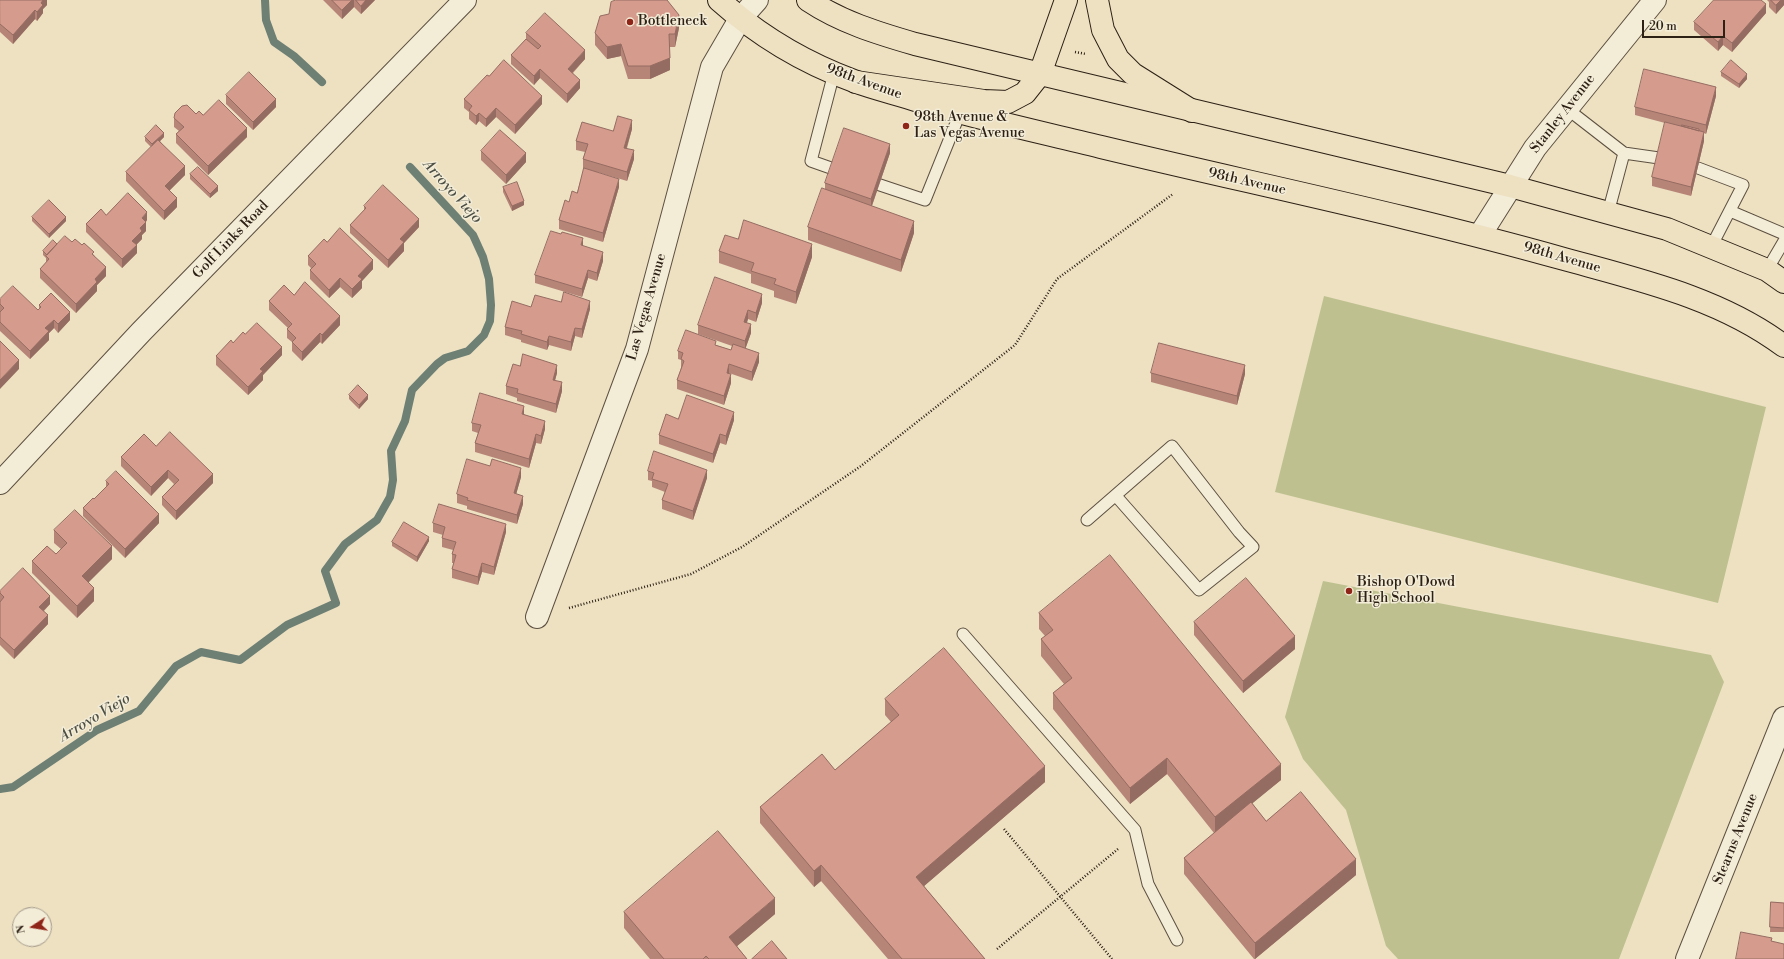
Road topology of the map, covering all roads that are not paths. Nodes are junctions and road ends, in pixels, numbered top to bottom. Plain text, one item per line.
1 (465, 0) edge
2 (719, 0) edge
3 (757, 0) edge
4 (808, 0) edge
5 (1066, 0) edge
6 (1097, 0) edge
7 (1655, 0) edge
8 (740, 19) junction
9 (834, 73) junction
10 (1040, 74) junction
11 (856, 82) junction
12 (1566, 108) junction
13 (1192, 111) junction
14 (960, 113) junction
15 (1624, 153) junction
16 (1659, 158) edge
17 (1698, 168) edge
18 (1510, 186) junction
19 (1730, 211) junction
20 (1608, 212) junction
21 (1784, 234) edge
22 (1480, 236) junction
23 (1784, 242) edge
24 (1711, 247) junction
25 (1776, 276) edge
26 (1784, 346) edge
27 (0, 483) edge
28 (1116, 496) junction
29 (1087, 520) dead end
30 (537, 617) road end
31 (963, 634) dead end
32 (1784, 718) edge
33 (1177, 940) dead end
34 (1687, 959) edge

1 - 27 street, Golf Links Road
2 - 8 main road, 98th Avenue
3 - 8 street, Las Vegas Avenue
4 - 10 main road
5 - 10 main road
6 - 13 main road
7 - 12 street, Stanley Avenue
8 - 9 main road, 98th Avenue
8 - 30 street, Las Vegas Avenue
9 - 11 main road, 98th Avenue
9 - 14 lane
10 - 11 main road
10 - 13 main road
11 - 14 main road, 98th Avenue
12 - 15 lane
12 - 18 street, Stanley Avenue
13 - 18 main road
14 - 22 main road, 98th Avenue
15 - 16 lane
15 - 20 lane
17 - 19 lane
18 - 20 main road
18 - 22 street, Stanley Avenue
19 - 21 lane
19 - 24 lane
20 - 24 main road
22 - 26 main road, 98th Avenue
23 - 25 lane
24 - 25 main road
28 - 28 lane
28 - 29 lane
31 - 33 lane
32 - 34 street, Stearns Avenue

